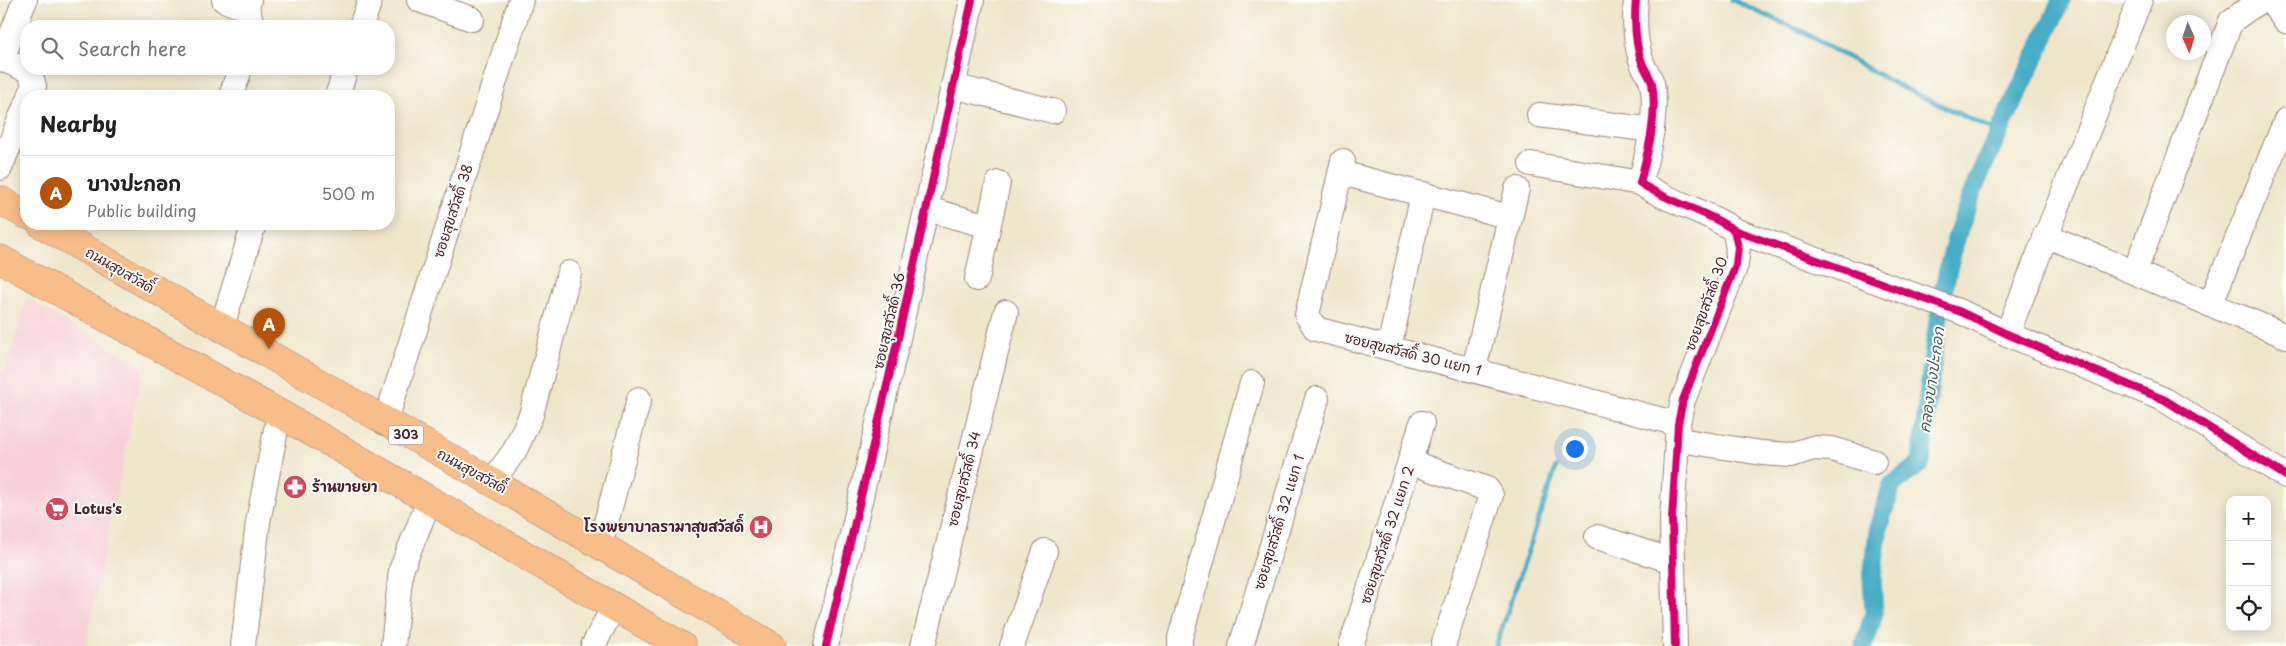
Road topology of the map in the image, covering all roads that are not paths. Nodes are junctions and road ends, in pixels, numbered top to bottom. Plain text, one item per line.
1 (25, 0) edge
2 (224, 0) edge
3 (370, 0) edge
4 (419, 0) edge
5 (521, 0) edge
6 (972, 0) edge
7 (1636, 0) edge
8 (2140, 0) edge
9 (2261, 0) edge
10 (2269, 0) edge
11 (250, 12) edge
12 (472, 19) dead end
13 (363, 20) edge
14 (2286, 21) edge
15 (1, 59) edge
16 (20, 67) edge
17 (31, 75) edge
18 (238, 75) edge
19 (344, 75) edge
20 (953, 86) junction
21 (32, 90) edge
22 (233, 90) edge
23 (339, 90) edge
24 (1053, 111) dead end
25 (1539, 115) dead end
26 (20, 120) edge
27 (2286, 120) edge
28 (1652, 130) junction
29 (1531, 164) dead end
30 (0, 168) edge
31 (998, 183) dead end
32 (1640, 183) junction
33 (1517, 189) dead end
34 (1423, 194) junction
35 (0, 200) edge
36 (927, 209) junction
37 (20, 212) edge
38 (1510, 217) junction
39 (988, 226) junction
40 (51, 230) edge
41 (252, 230) edge
42 (1734, 230) junction
43 (2045, 235) junction
44 (0, 259) edge
45 (2135, 271) junction
46 (568, 274) dead end
47 (977, 279) dead end
48 (2210, 305) junction
49 (1006, 312) dead end
50 (221, 329) junction
51 (2007, 334) junction
52 (2286, 336) edge
53 (1389, 348) junction
54 (1474, 369) junction
55 (1252, 384) dead end
56 (639, 398) dead end
57 (1317, 399) dead end
58 (280, 414) junction
59 (385, 423) junction
60 (1422, 423) dead end
61 (1678, 432) junction
62 (1410, 462) junction
63 (1874, 462) dead end
64 (2286, 476) edge
65 (492, 482) junction
66 (429, 501) junction
67 (1597, 538) dead end
68 (600, 545) junction
69 (1045, 551) dead end
70 (1673, 561) junction
71 (613, 608) junction
72 (244, 646) edge
73 (393, 646) edge
74 (593, 646) edge
75 (682, 646) edge
76 (772, 646) edge
77 (826, 646) edge
78 (923, 646) edge
79 (1012, 646) edge
80 (1180, 646) edge
81 (1241, 646) edge
82 (1352, 646) edge
83 (1442, 646) edge
84 (1675, 646) edge

1 - 15 street
2 - 11 street
3 - 13 street
4 - 12 street
5 - 59 street, ซอยสุขสวัสดิ์ 38
6 - 20 street, ซอยสุขสวัสดิ์ 36
7 - 28 street
8 - 43 street
9 - 45 street
10 - 14 street
15 - 16 street
17 - 21 street
18 - 22 street
19 - 23 street
20 - 24 street
20 - 36 street, ซอยสุขสวัสดิ์ 36
25 - 28 street
26 - 30 street
27 - 48 street
28 - 32 street
29 - 32 street
31 - 39 street
32 - 42 street
33 - 38 street
34 - 38 street
34 - 53 street
34 - 53 street, ซอยสุขสวัสดิ์ 30 แยก 1
35 - 37 main road
36 - 39 street
36 - 77 street, ซอยสุขสวัสดิ์ 36
38 - 54 street
39 - 47 street
40 - 50 main road, ถนนสุขสวัสดิ์ / 303
41 - 50 street
42 - 51 street
42 - 61 street, ซอยสุขสวัสดิ์ 30
43 - 45 street
43 - 51 street
44 - 58 main road
45 - 48 street
46 - 65 street
48 - 52 street
49 - 78 street, ซอยสุขสวัสดิ์ 34
50 - 59 main road, ถนนสุขสวัสดิ์ / 303
51 - 64 street
53 - 54 street, ซอยสุขสวัสดิ์ 30 แยก 1
54 - 61 street, ซอยสุขสวัสดิ์ 30 แยก 1
55 - 80 street
56 - 68 street
57 - 81 street, ซอยสุขสวัสดิ์ 32 แยก 1
58 - 66 main road
58 - 72 street
59 - 65 main road, ถนนสุขสวัสดิ์ / 303
60 - 62 street, ซอยสุขสวัสดิ์ 32 แยก 2
61 - 63 street, ซอยสุขสวัสดิ์ 30 แยก 1
61 - 70 street, ซอยสุขสวัสดิ์ 30
62 - 82 street, ซอยสุขสวัสดิ์ 32 แยก 2
62 - 83 street
65 - 68 main road, ถนนสุขสวัสดิ์ / 303
66 - 71 main road
66 - 73 street
67 - 70 street
68 - 76 main road, ถนนสุขสวัสดิ์ / 303
69 - 79 street
70 - 84 street, ซอยสุขสวัสดิ์ 30
71 - 74 street
71 - 75 main road

